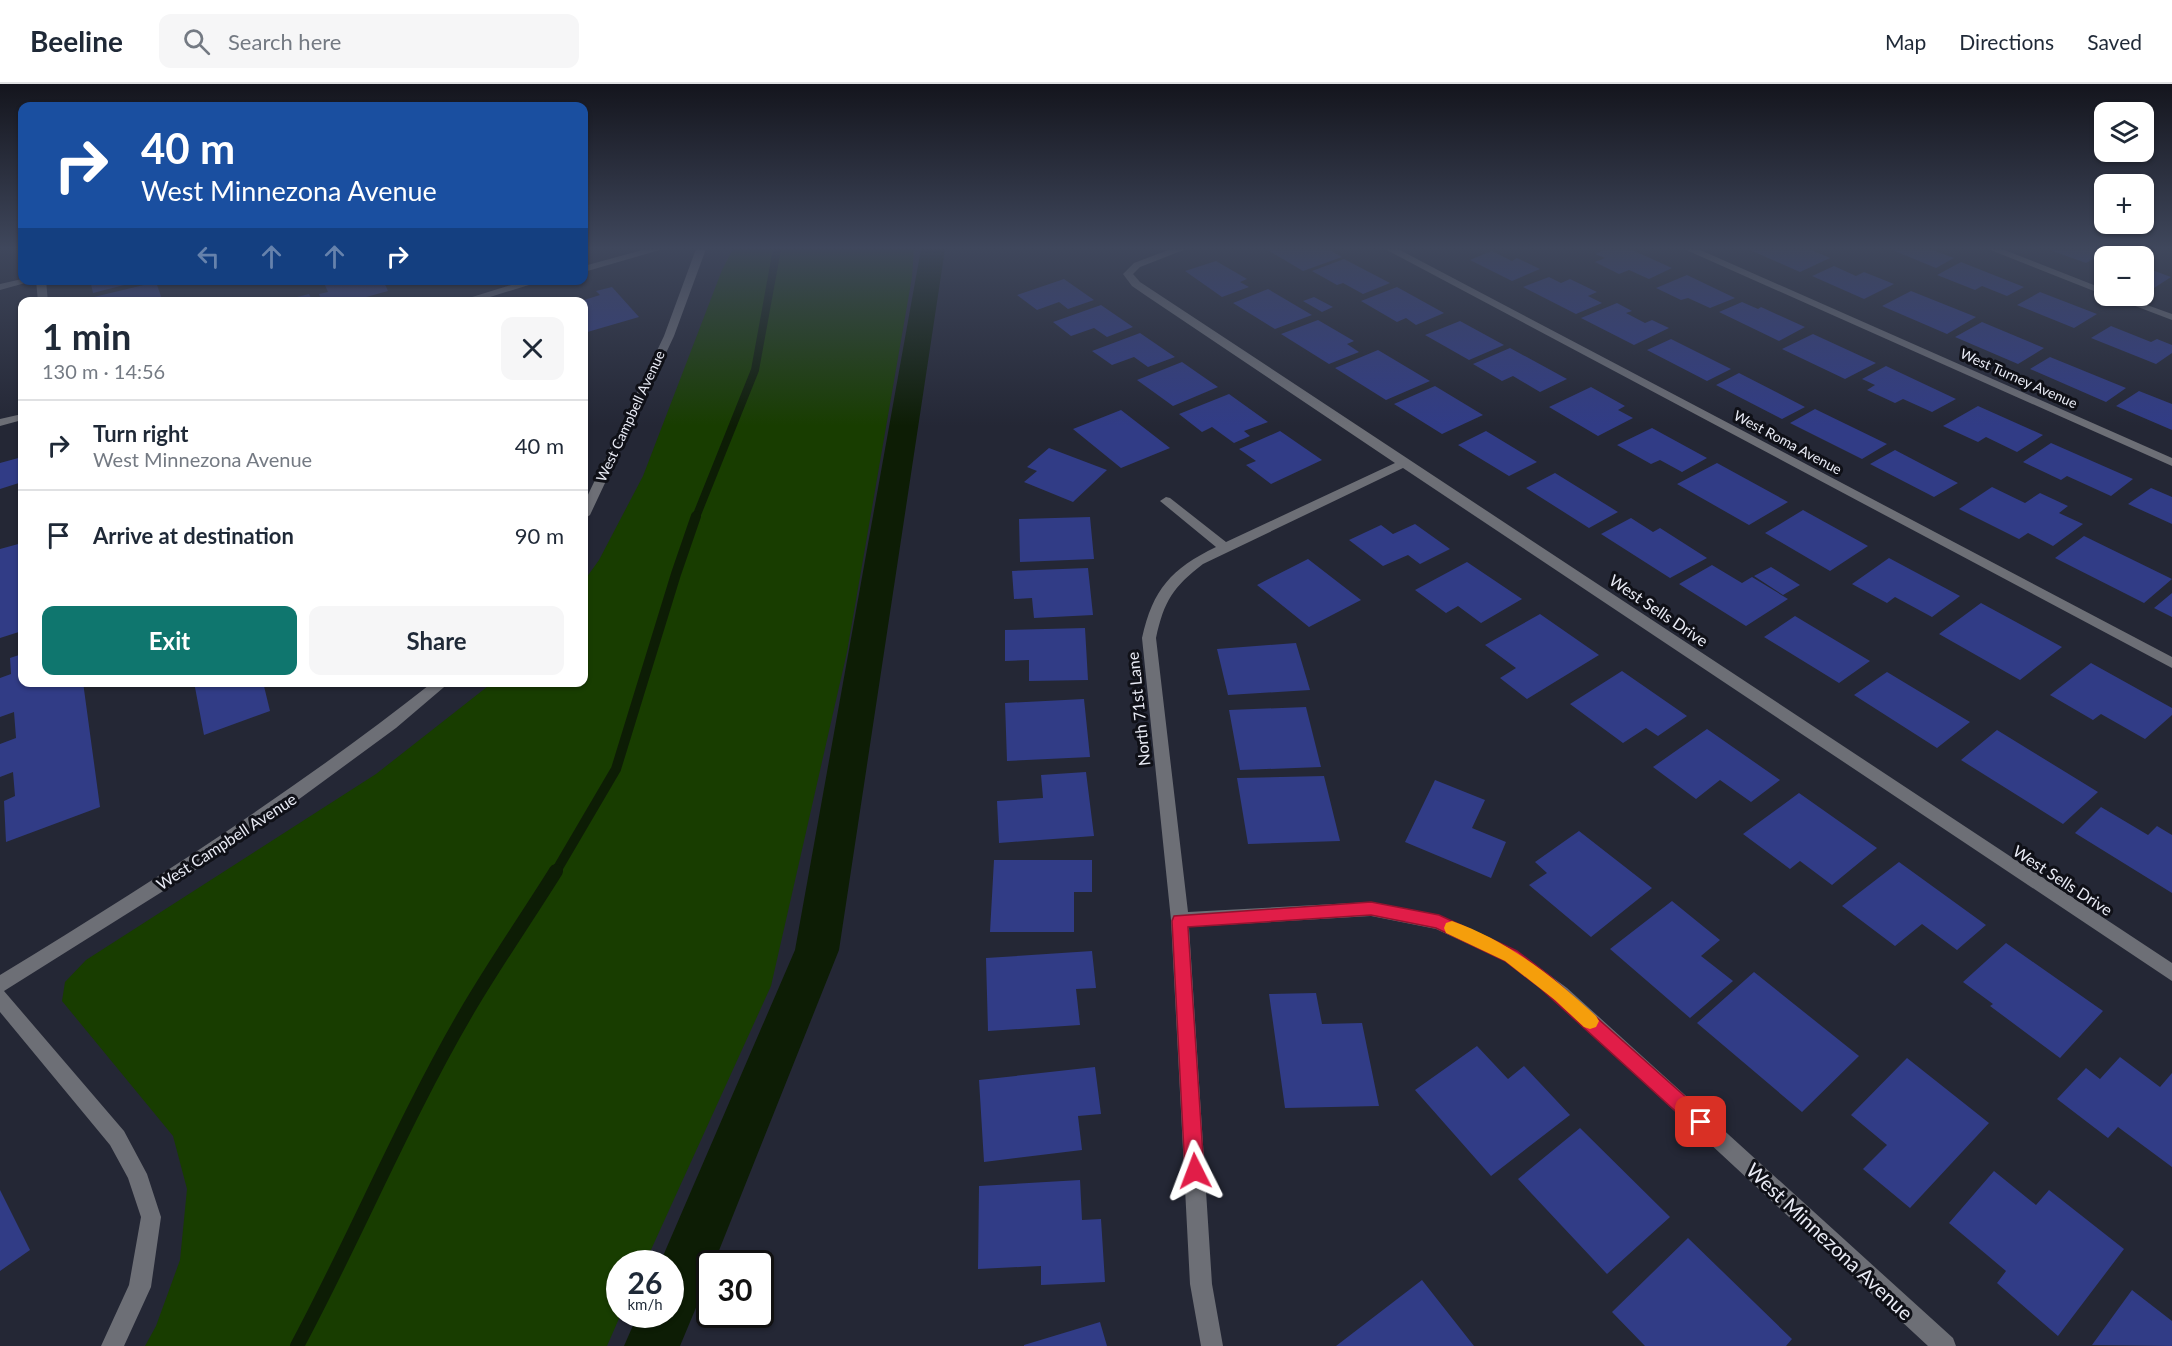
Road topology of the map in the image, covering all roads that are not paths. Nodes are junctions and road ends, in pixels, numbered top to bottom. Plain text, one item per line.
1 (679, 308) edge
2 (1172, 308) edge
3 (1501, 308) edge
4 (1823, 308) edge
5 (2145, 308) edge
6 (2172, 318) edge
7 (18, 418) edge
8 (0, 423) edge
9 (1406, 462) junction
10 (2172, 462) edge
11 (1166, 501) dead end
12 (588, 507) edge
13 (1224, 547) junction
14 (2172, 663) edge
15 (437, 687) edge
16 (1180, 921) junction
17 (2172, 973) edge
18 (0, 985) edge
19 (0, 998) edge
20 (112, 1346) edge
21 (1212, 1346) edge
22 (1945, 1346) edge

1 - 12 street, West Campbell Avenue
2 - 9 street, West Sells Drive
3 - 14 street, West Roma Avenue
4 - 10 street, West Turney Avenue
5 - 6 street
7 - 8 street
9 - 13 street, North 71st Lane
9 - 17 street, West Sells Drive
11 - 13 street
13 - 16 street, North 71st Lane
15 - 18 street, West Campbell Avenue
16 - 21 street, North 71st Lane
16 - 22 street, West Minnezona Avenue
19 - 20 street

